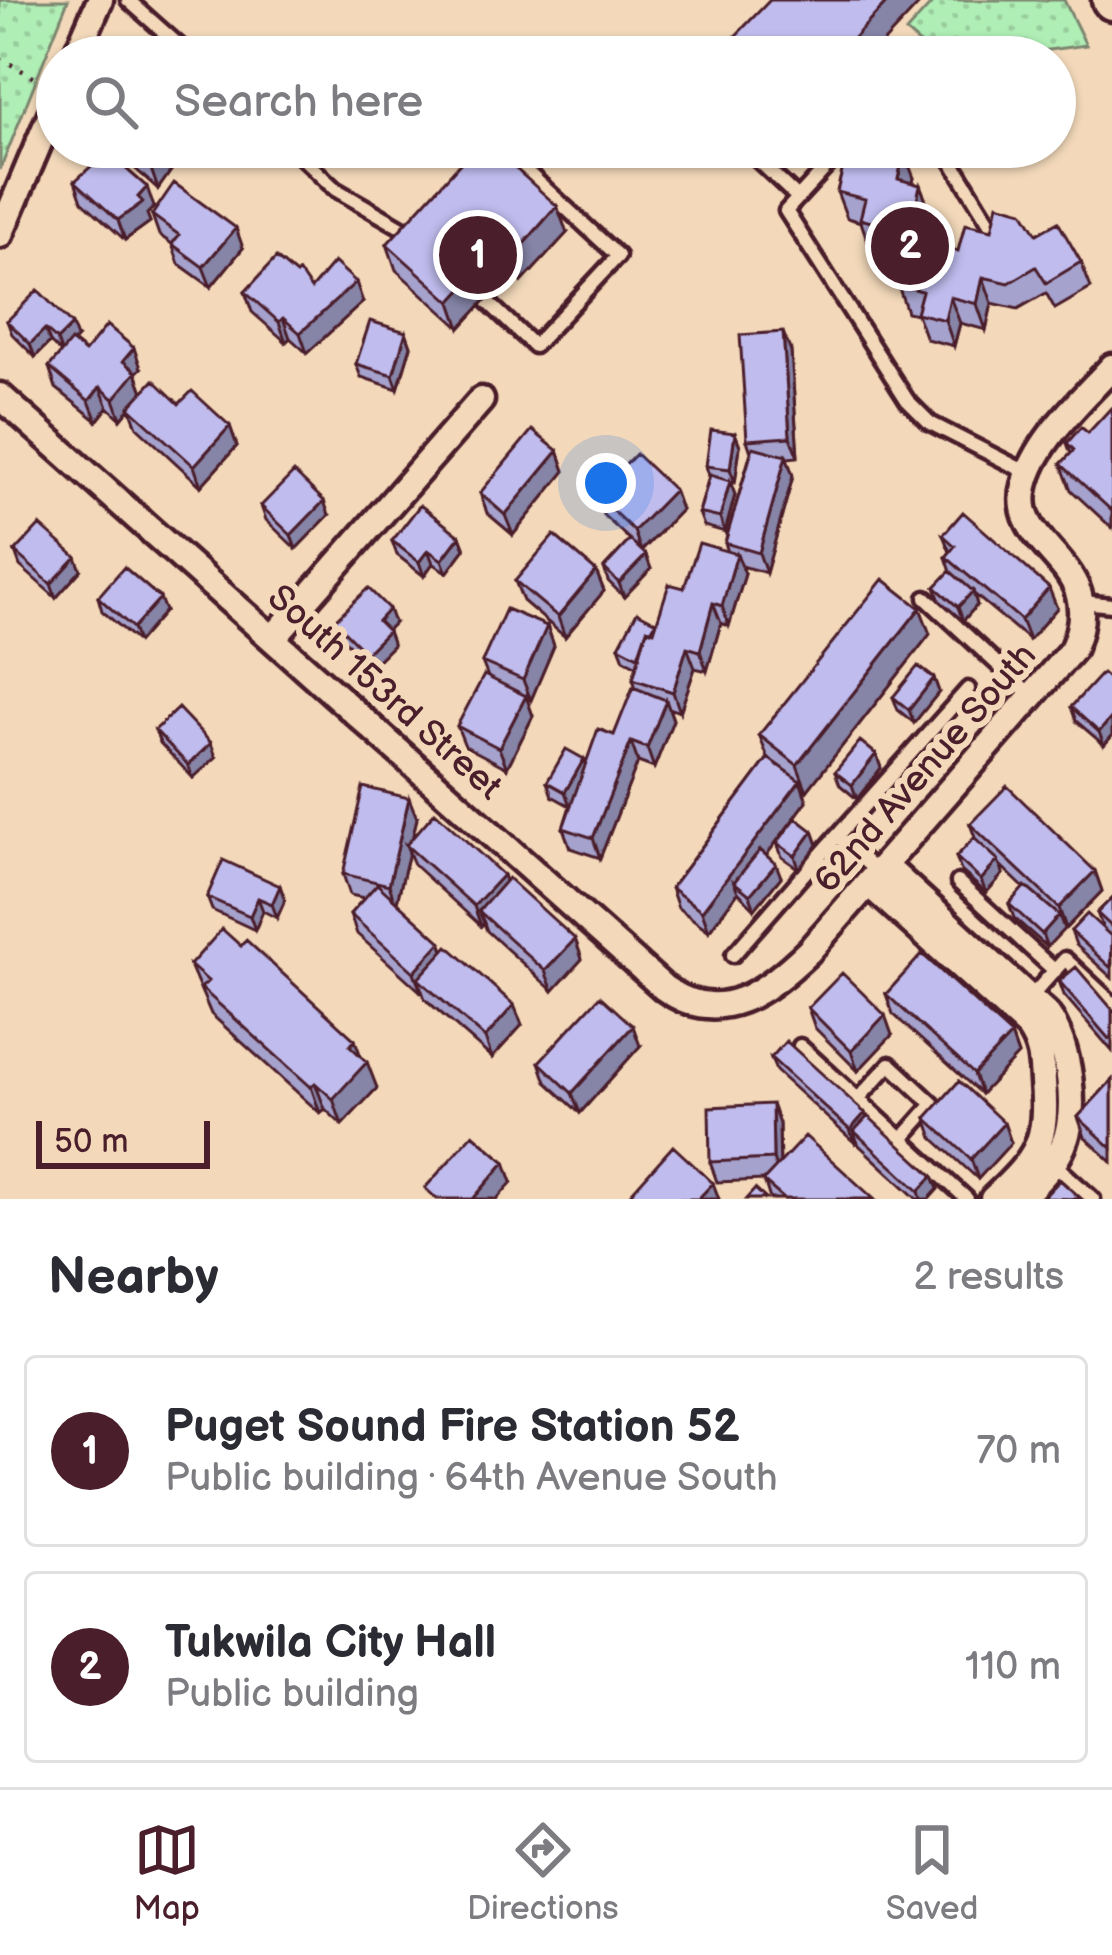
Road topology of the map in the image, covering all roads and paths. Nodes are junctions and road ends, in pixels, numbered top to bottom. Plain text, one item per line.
1 (100, 0) edge
2 (128, 0) edge
3 (84, 36) edge
4 (168, 36) edge
5 (0, 58) edge
6 (36, 82) edge
7 (36, 147) edge
8 (312, 168) edge
9 (523, 168) edge
10 (766, 168) edge
11 (826, 168) edge
12 (956, 168) edge
13 (798, 198) junction
14 (994, 230) edge
15 (0, 235) edge
16 (423, 241) edge
17 (485, 300) dead end
18 (1112, 367) edge
19 (0, 396) edge
20 (481, 400) dead end
21 (1029, 473) junction
22 (926, 598) dead end
23 (1083, 602) junction
24 (1112, 605) edge
25 (273, 638) junction
26 (968, 689) dead end
27 (1034, 698) junction
28 (837, 836) junction
29 (878, 875) junction
30 (958, 882) dead end
31 (733, 955) dead end
32 (1054, 971) junction
33 (737, 1003) joint
34 (1112, 1003) edge
35 (1022, 1007) junction
36 (800, 1046) edge
37 (858, 1099) junction
38 (902, 1139) junction
39 (1046, 1156) junction
40 (967, 1199) edge
41 (993, 1199) edge
42 (1021, 1199) edge
43 (1093, 1199) edge

1 - 3 street
2 - 4 lane
5 - 6 path
7 - 15 street
8 - 16 lane
9 - 17 lane
10 - 13 lane
11 - 13 lane
12 - 14 lane
13 - 21 lane
18 - 21 street
19 - 25 street, South 153rd Street
20 - 25 street
21 - 23 street
22 - 27 lane
23 - 24 lane
23 - 27 street, 62nd Avenue South
25 - 33 street, South 153rd Street
26 - 28 lane
27 - 29 street, 62nd Avenue South
28 - 29 lane
28 - 31 lane
29 - 33 street, 62nd Avenue South
29 - 35 street
30 - 32 lane
32 - 34 lane
32 - 35 lane
35 - 39 street
36 - 37 lane
37 - 38 lane
37 - 38 lane
38 - 40 lane
39 - 41 street
39 - 42 street
39 - 43 lane

